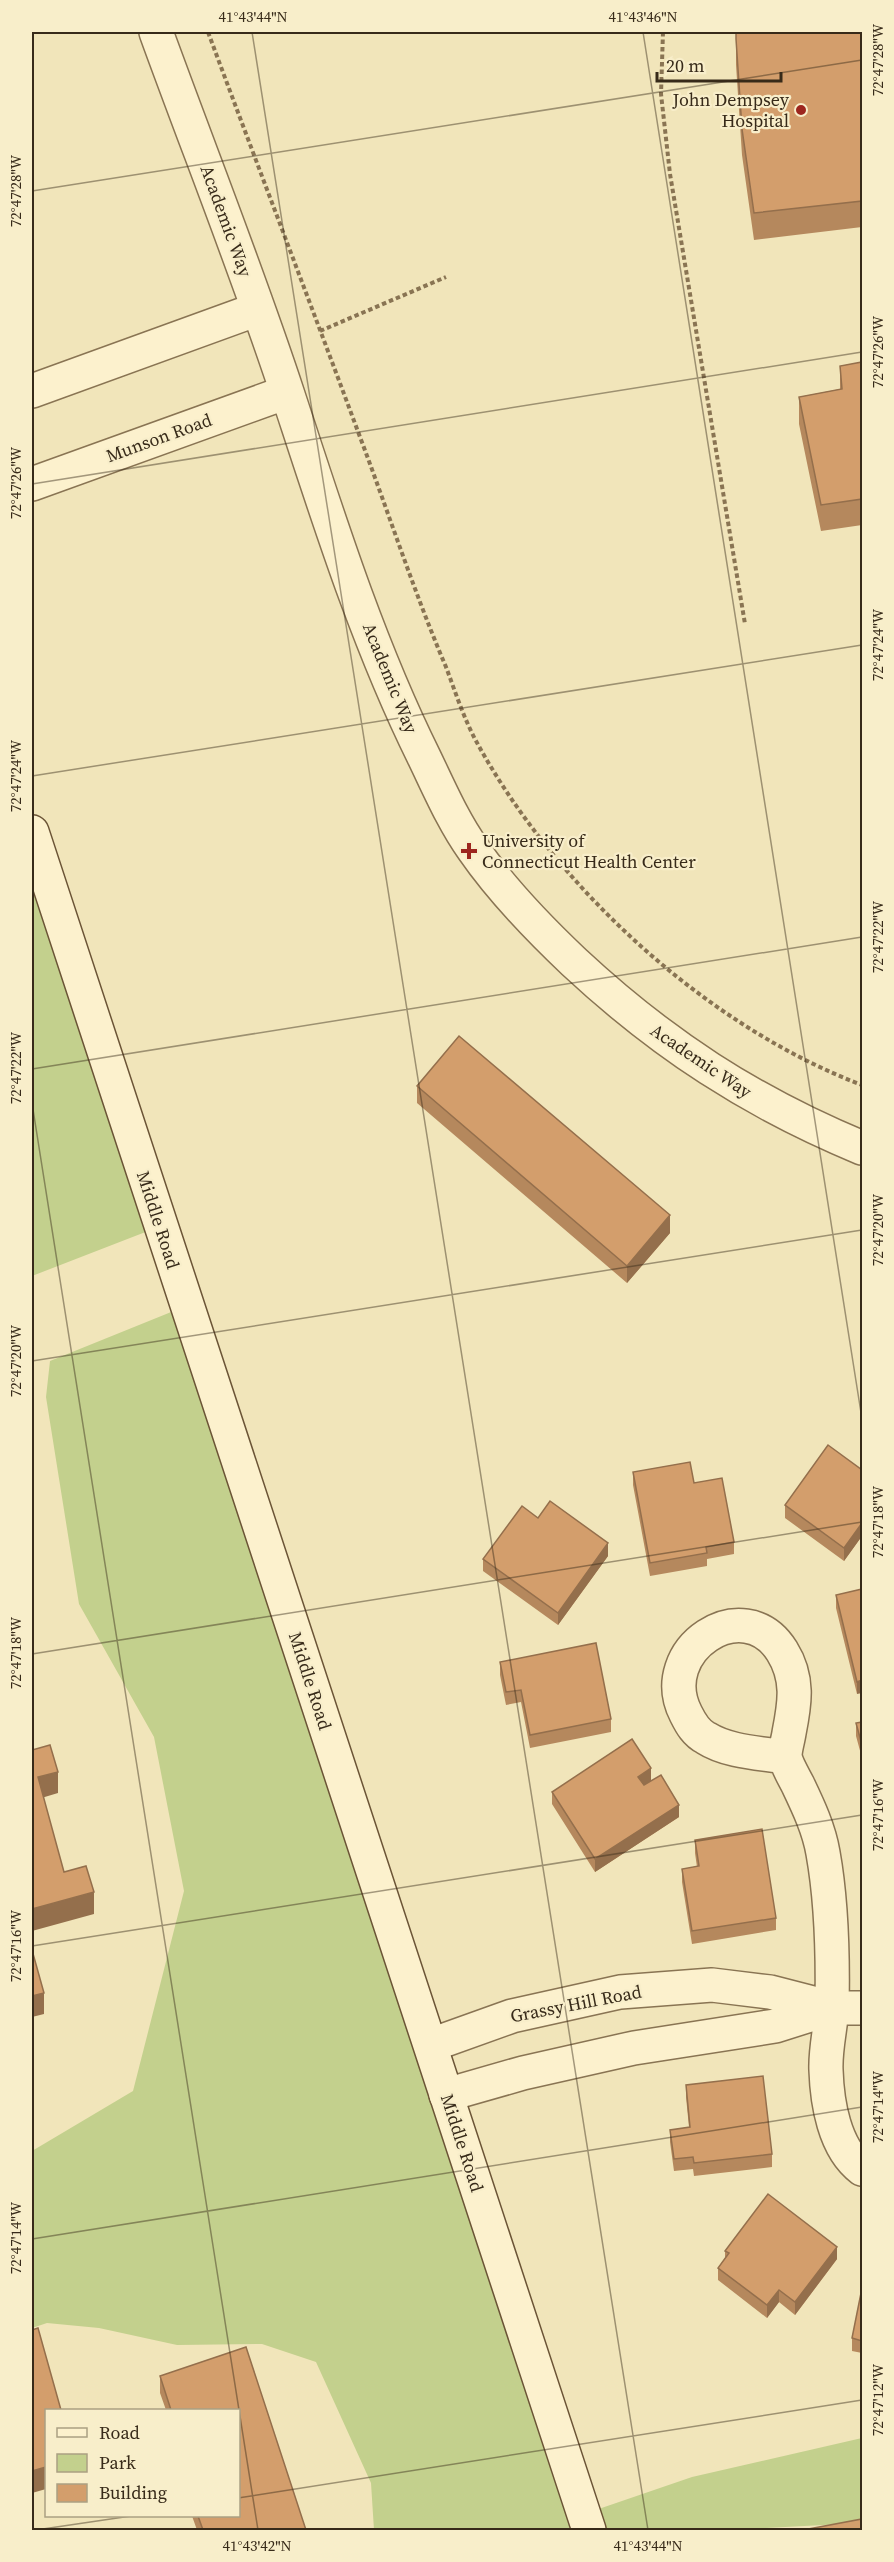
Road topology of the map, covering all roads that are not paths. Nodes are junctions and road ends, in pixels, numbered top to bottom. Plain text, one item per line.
1 (156, 32) edge
2 (258, 309) junction
3 (32, 391) edge
4 (287, 392) junction
5 (32, 484) edge
6 (32, 832) edge
7 (862, 1148) edge
8 (785, 1757) dead end
9 (847, 2008) edge
10 (431, 2045) junction
11 (446, 2095) junction
12 (862, 2169) edge
13 (589, 2530) edge

1 - 2 street, Academic Way
2 - 3 street
2 - 4 street, Academic Way
4 - 5 street, Munson Road
4 - 7 street, Academic Way
6 - 10 street, Middle Road
8 - 9 street
9 - 10 street, Grassy Hill Road
9 - 11 street
9 - 12 street
10 - 11 street, Middle Road
11 - 13 street, Middle Road

